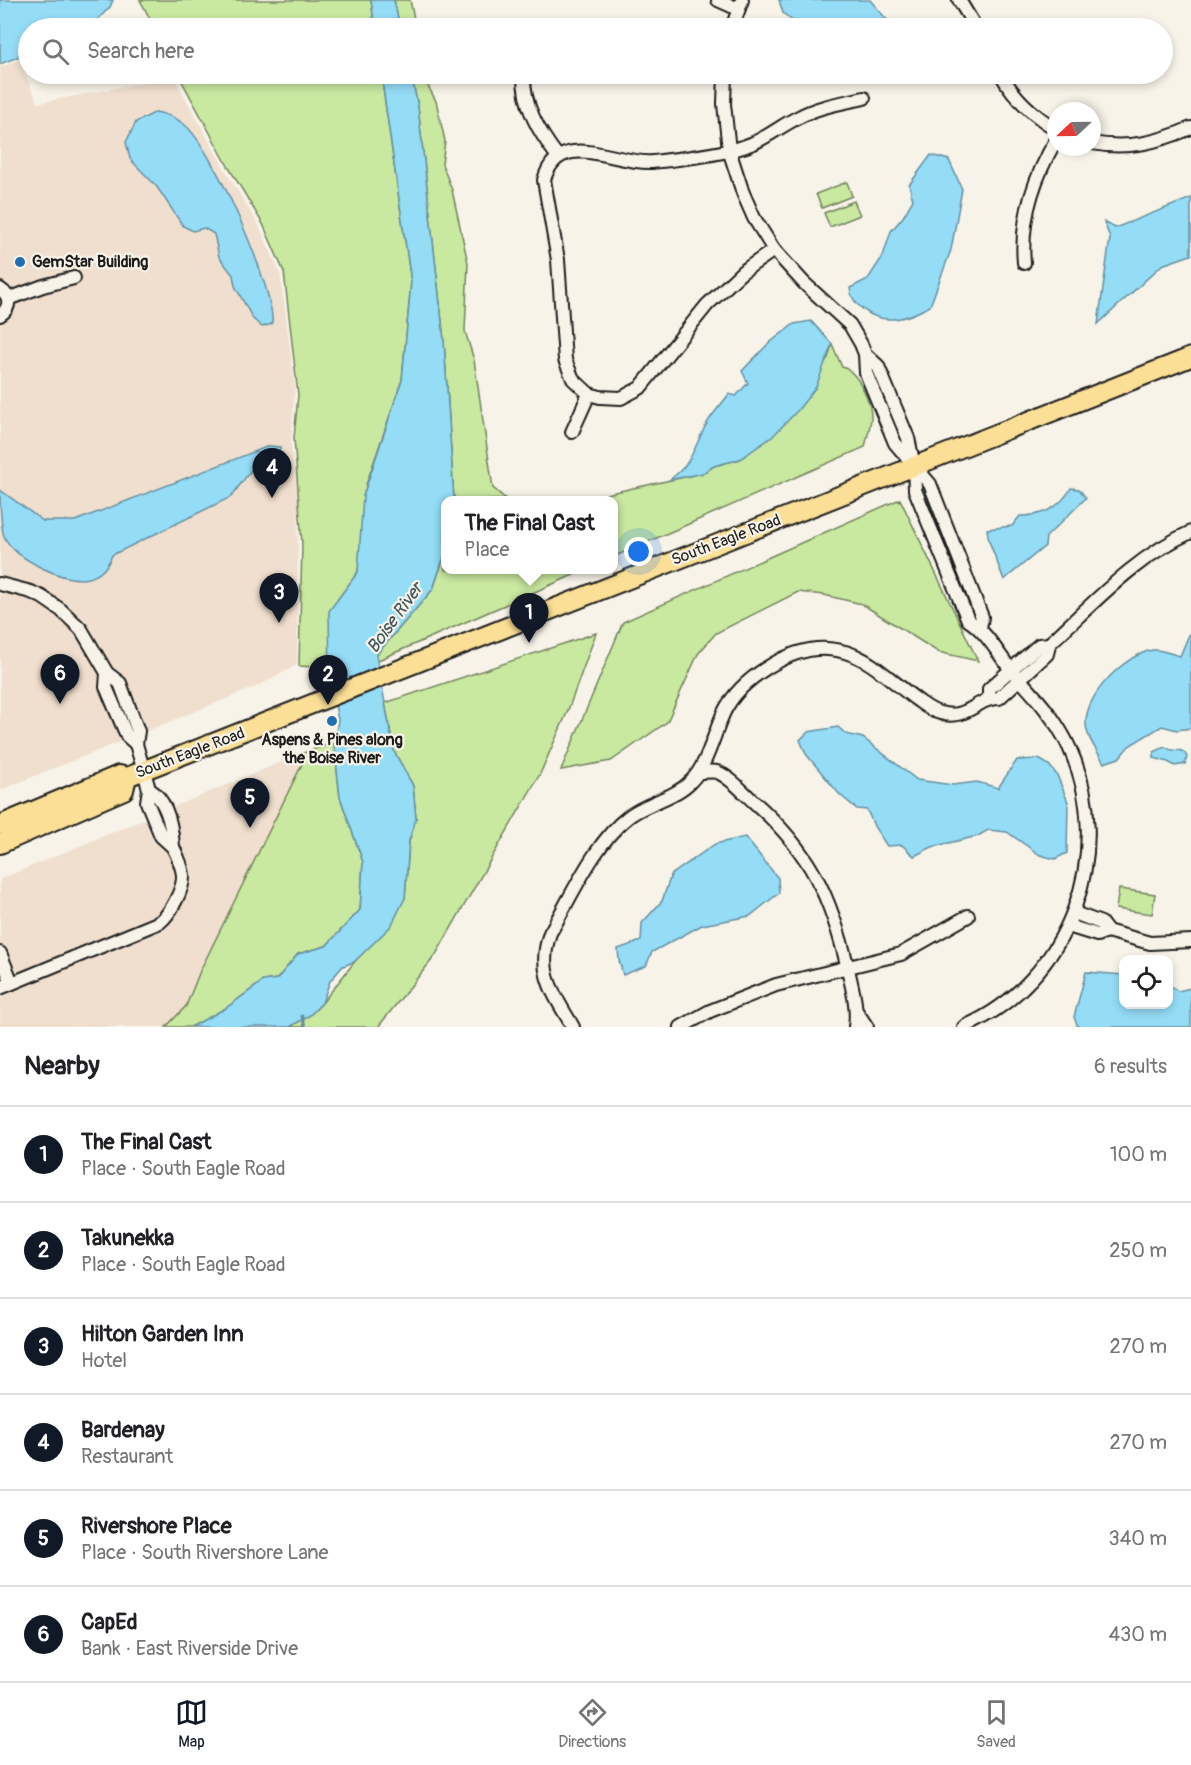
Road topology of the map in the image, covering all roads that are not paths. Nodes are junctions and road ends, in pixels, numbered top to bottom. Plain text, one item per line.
1 (717, 0) edge
2 (959, 0) edge
3 (740, 4) edge
4 (970, 18) edge
5 (524, 84) edge
6 (724, 84) edge
7 (1008, 84) edge
8 (864, 98) dead end
9 (1047, 122) edge
10 (1191, 128) edge
11 (1101, 144) edge
12 (729, 150) junction
13 (1047, 156) edge
14 (558, 157) junction
15 (774, 250) junction
16 (1024, 263) dead end
17 (74, 278) dead end
18 (4, 294) edge
19 (0, 315) edge
20 (1191, 357) edge
21 (590, 394) junction
22 (572, 432) dead end
23 (914, 466) junction
24 (1191, 532) edge
25 (0, 584) edge
26 (1050, 644) junction
27 (1011, 669) junction
28 (1020, 679) junction
29 (989, 698) junction
30 (699, 772) junction
31 (136, 774) junction
32 (4, 824) edge
33 (0, 843) edge
34 (1074, 913) junction
35 (968, 916) dead end
36 (1068, 926) junction
37 (1107, 931) junction
38 (1191, 941) edge
39 (0, 953) edge
40 (848, 968) junction
41 (6, 986) edge
42 (857, 1012) junction
43 (573, 1027) edge
44 (681, 1027) edge
45 (855, 1027) edge
46 (867, 1027) edge
47 (964, 1027) edge

1 - 3 street
2 - 4 street
5 - 14 street
6 - 12 street
7 - 9 street
8 - 12 street
10 - 11 street
12 - 14 street
12 - 15 street
13 - 16 street
14 - 21 street
15 - 21 street
15 - 23 street
17 - 18 street
18 - 19 street
20 - 23 highway, South Eagle Road
21 - 22 street
23 - 27 street
23 - 31 highway, South Eagle Road
24 - 26 street
25 - 31 street
26 - 27 street
26 - 28 street
27 - 28 street
27 - 29 street
28 - 29 street
28 - 34 street
29 - 30 street
30 - 40 street
30 - 43 street
31 - 32 highway, South Eagle Road
31 - 33 highway, South Eagle Road
31 - 41 street
34 - 36 street
34 - 37 street
35 - 40 street
36 - 37 street
36 - 47 street
37 - 38 street
39 - 41 street
40 - 42 street
40 - 44 street
42 - 45 street
42 - 46 street

